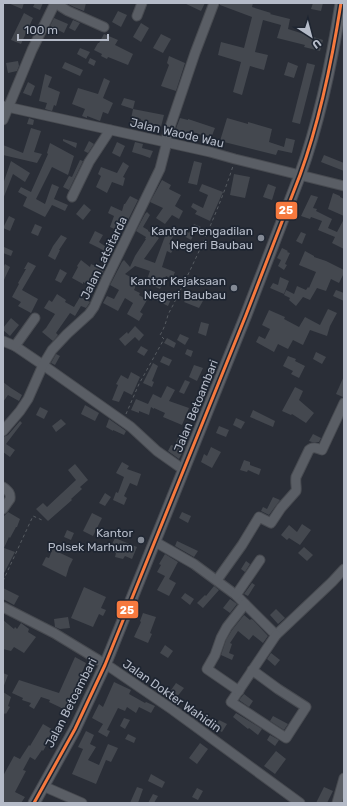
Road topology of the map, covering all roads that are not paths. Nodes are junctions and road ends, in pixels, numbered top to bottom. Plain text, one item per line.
1 (55, 3) edge
2 (142, 3) edge
3 (214, 3) edge
4 (341, 3) edge
5 (137, 16) dead end
6 (344, 20) edge
7 (104, 27) dead end
8 (331, 74) junction
9 (6, 106) edge
10 (3, 120) edge
11 (110, 130) junction
12 (166, 142) junction
13 (303, 176) junction
14 (344, 186) edge
15 (72, 197) dead end
16 (35, 318) dead end
17 (3, 341) edge
18 (15, 346) junction
19 (43, 365) junction
20 (218, 393) junction
21 (344, 403) edge
22 (3, 431) edge
23 (184, 470) junction
24 (3, 487) edge
25 (3, 509) edge
26 (159, 544) junction
27 (260, 560) dead end
28 (344, 569) edge
29 (217, 580) junction
30 (236, 595) junction
31 (245, 604) junction
32 (3, 607) edge
33 (276, 635) junction
34 (108, 666) junction
35 (252, 670) junction
36 (238, 691) junction
37 (344, 778) edge
38 (46, 788) junction
39 (34, 803) edge
40 (41, 803) edge
41 (82, 803) edge
42 (300, 803) edge
43 (336, 803) edge

1 - 7 street
1 - 9 street
2 - 5 street
3 - 12 street, Jalan Latsitarda
4 - 8 main road, Jalan Betoambari
6 - 8 main road, Jalan Betoambari
8 - 13 main road, Jalan Betoambari
9 - 10 street
9 - 11 street, Jalan Waode Wau
11 - 12 street, Jalan Waode Wau
11 - 15 street
12 - 13 street, Jalan Waode Wau
12 - 19 street, Jalan Latsitarda
13 - 14 street, Jalan Waode Wau
13 - 20 main road, Jalan Betoambari
16 - 18 street
17 - 18 street
18 - 19 street
19 - 22 street, Jalan Latsitarda
19 - 23 street
20 - 23 main road, Jalan Betoambari
20 - 26 main road, Jalan Betoambari
21 - 29 street
23 - 34 main road, Jalan Betoambari
24 - 25 street
26 - 29 street
26 - 34 main road, Jalan Betoambari
27 - 30 street
28 - 33 street
29 - 30 street
30 - 31 street
31 - 33 street
31 - 36 street
32 - 34 street, Jalan Dokter Wahidin
33 - 35 street
34 - 38 main road, Jalan Betoambari
34 - 42 street, Jalan Dokter Wahidin
35 - 36 street
35 - 36 street
37 - 43 street
38 - 39 main road, Jalan Betoambari
38 - 40 main road, Jalan Betoambari
38 - 41 street

